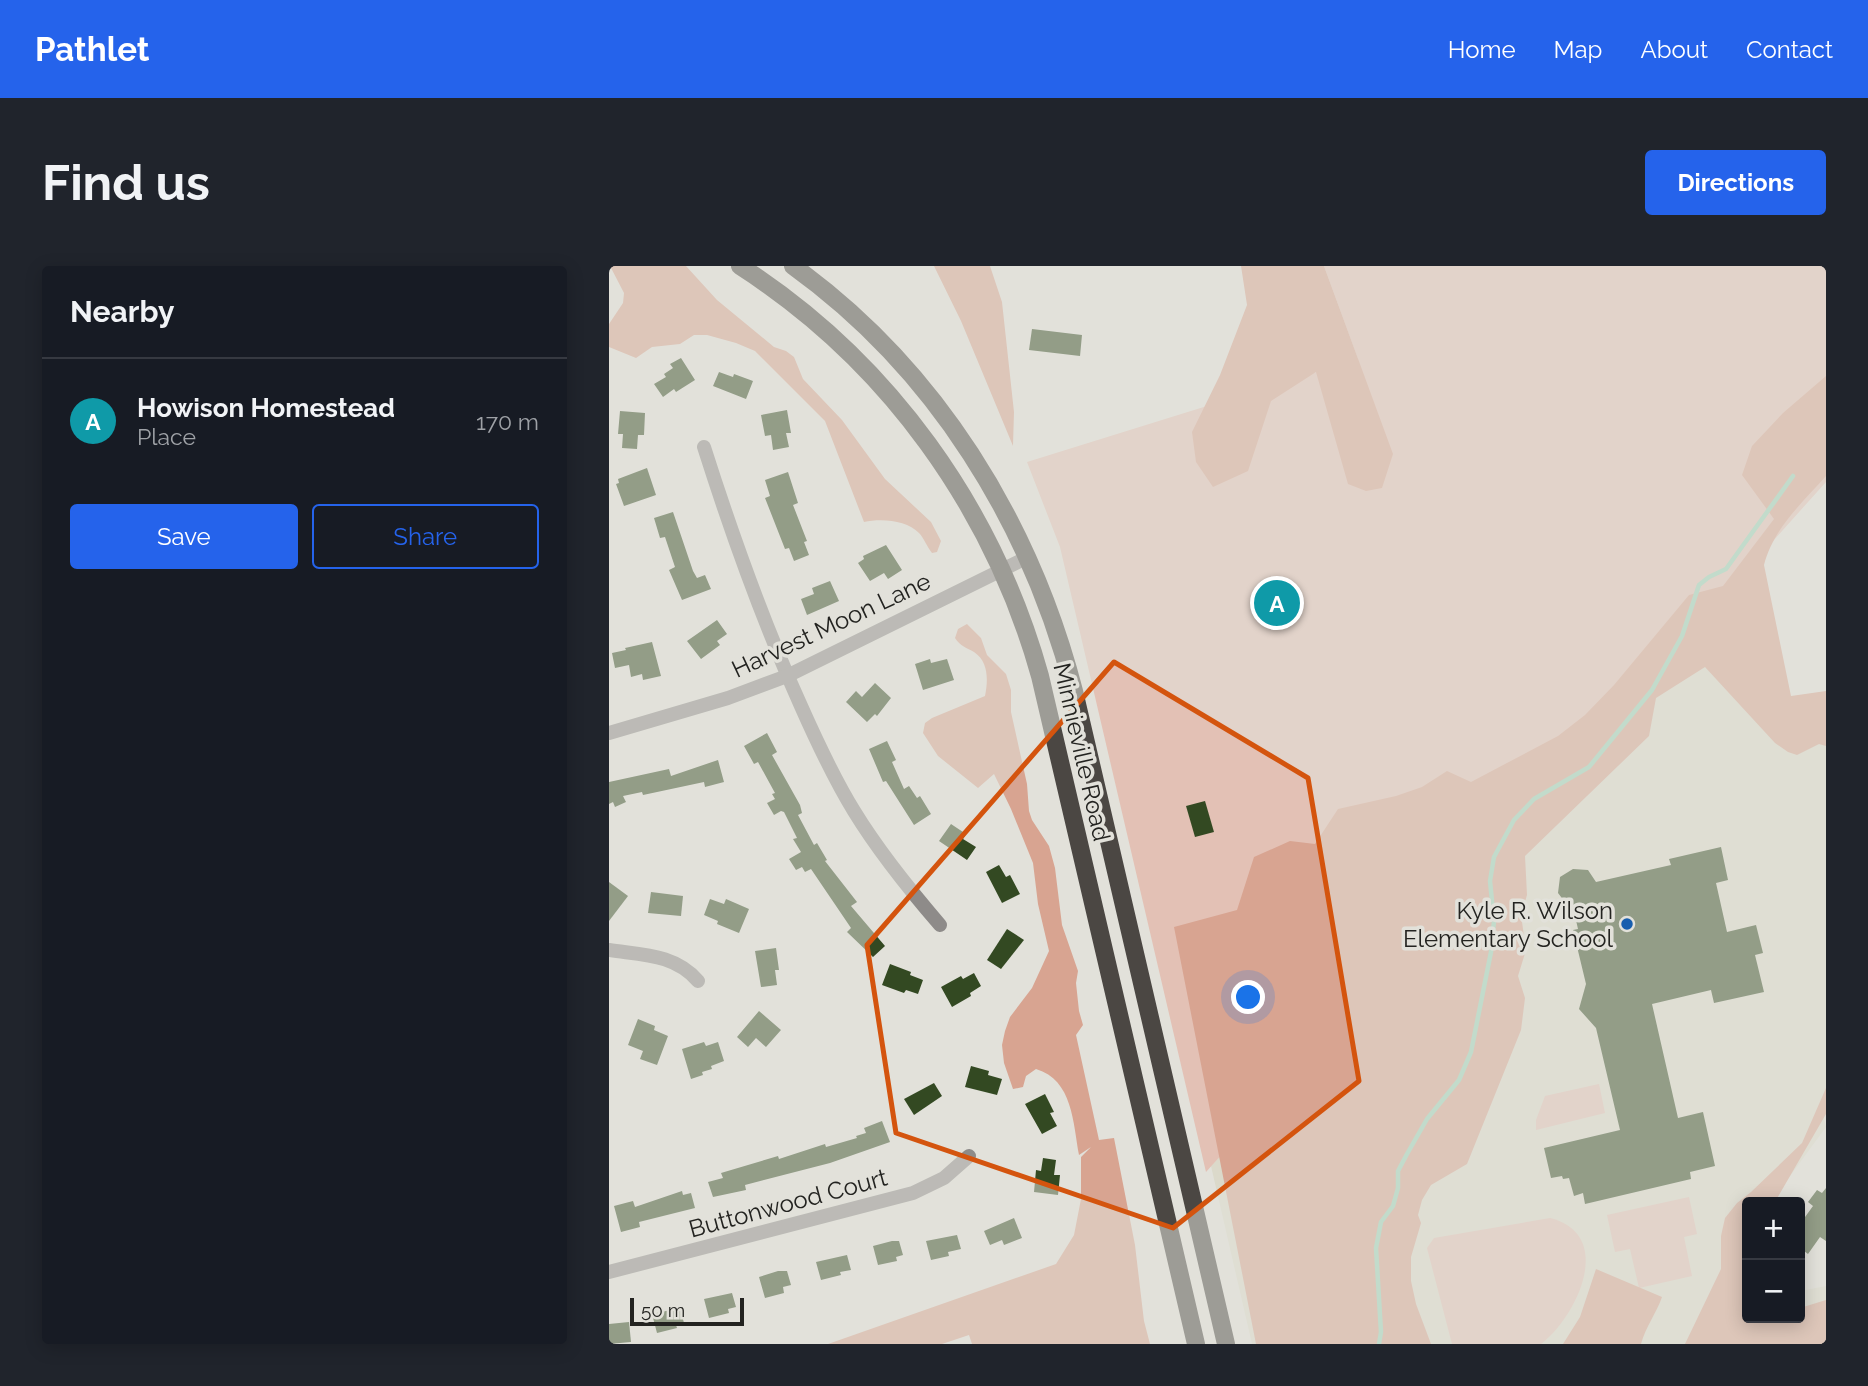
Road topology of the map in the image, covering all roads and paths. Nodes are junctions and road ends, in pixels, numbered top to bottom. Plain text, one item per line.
1 (740, 266) edge
2 (793, 266) edge
3 (704, 447) dead end
4 (1028, 556) junction
5 (1002, 569) junction
6 (787, 676) junction
7 (609, 733) edge
8 (940, 925) dead end
9 (609, 950) edge
10 (698, 981) dead end
11 (969, 1156) dead end
12 (609, 1272) edge
13 (1196, 1344) edge
14 (1226, 1344) edge

1 - 5 main road, Minnieville Road
2 - 4 main road, Minnieville Road
3 - 6 street
4 - 5 street, Harvest Moon Lane
4 - 14 main road, Minnieville Road
5 - 6 street, Harvest Moon Lane
5 - 13 main road, Minnieville Road
6 - 7 street, Harvest Moon Lane
6 - 8 street
9 - 10 street
11 - 12 street, Buttonwood Court

